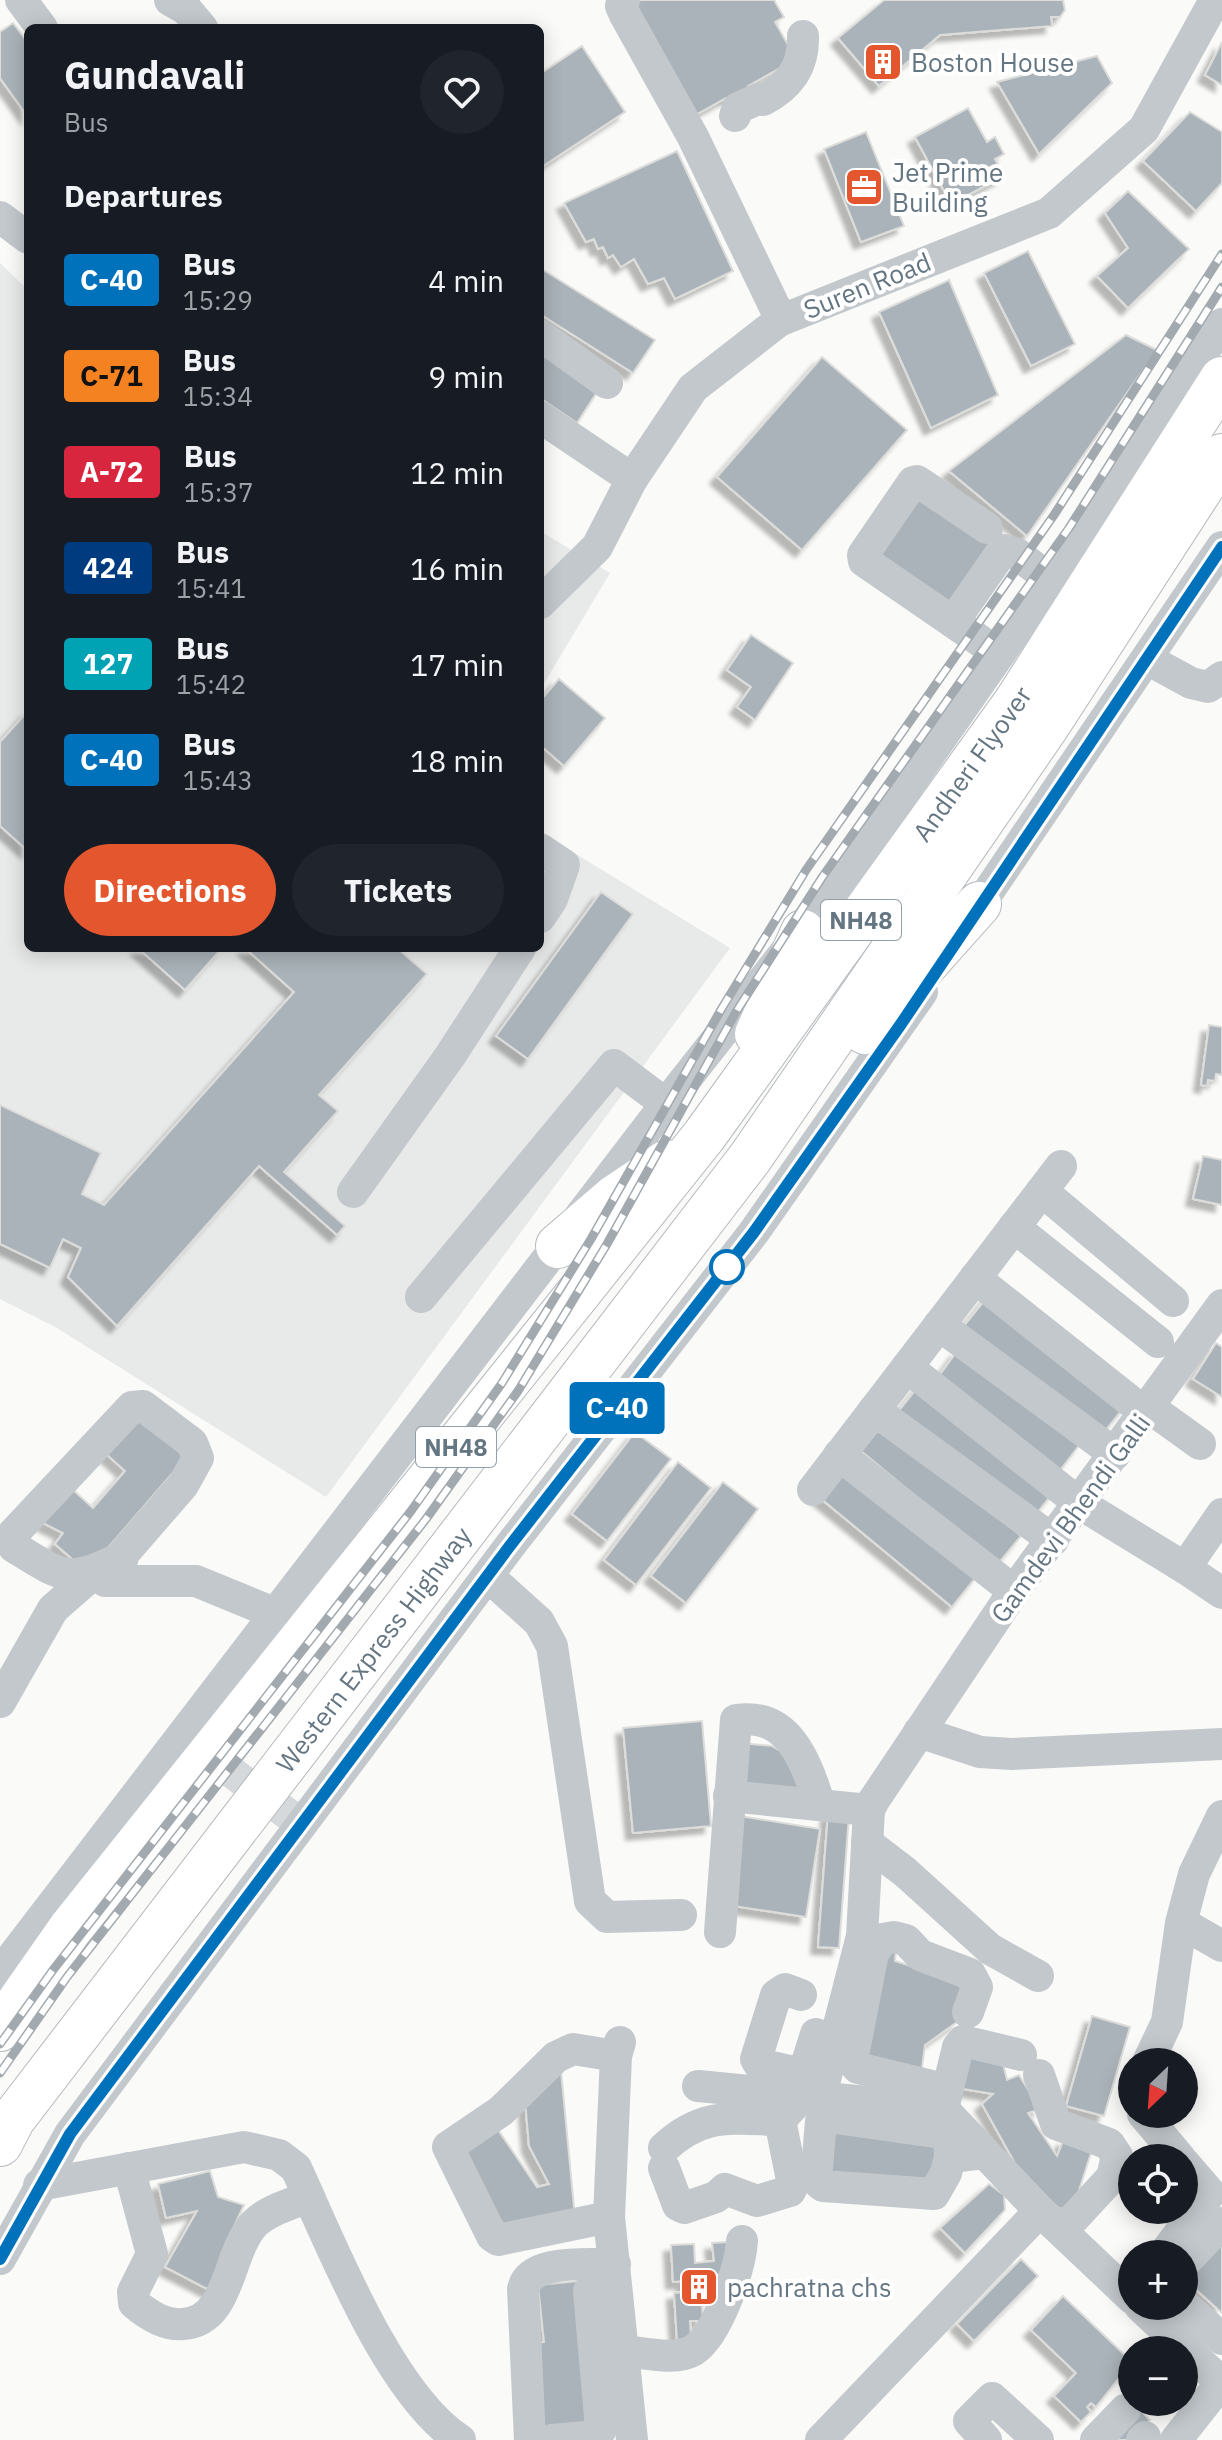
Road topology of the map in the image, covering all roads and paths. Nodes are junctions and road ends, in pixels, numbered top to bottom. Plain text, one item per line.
1 (21, 0) edge
2 (170, 0) edge
3 (624, 0) edge
4 (1215, 0) edge
5 (39, 24) edge
6 (199, 24) edge
7 (803, 36) dead end
8 (693, 137) junction
9 (0, 217) edge
10 (24, 235) edge
11 (781, 320) junction
12 (1222, 324) edge
13 (544, 338) edge
14 (1222, 379) edge
15 (607, 383) dead end
16 (544, 420) edge
17 (1222, 456) edge
18 (632, 479) junction
19 (987, 528) dead end
20 (1222, 547) edge
21 (1051, 580) junction
22 (544, 599) edge
23 (953, 622) junction
24 (999, 654) junction
25 (1147, 659) junction
26 (1222, 677) edge
27 (1032, 714) junction
28 (544, 852) edge
29 (979, 904) junction
30 (544, 911) edge
31 (803, 932) junction
32 (517, 952) edge
33 (666, 1104) junction
34 (704, 1136) junction
35 (750, 1158) junction
36 (353, 1192) dead end
37 (1014, 1227) junction
38 (558, 1246) junction
39 (975, 1278) junction
40 (421, 1297) dead end
41 (1173, 1301) dead end
42 (1222, 1305) edge
43 (939, 1325) junction
44 (1158, 1342) dead end
45 (907, 1367) junction
46 (1139, 1404) junction
47 (874, 1410) junction
48 (1200, 1444) dead end
49 (1115, 1454) junction
50 (839, 1455) junction
51 (813, 1490) dead end
52 (1079, 1503) junction
53 (1222, 1514) edge
54 (1053, 1540) junction
55 (0, 1551) edge
56 (1185, 1568) junction
57 (122, 1570) junction
58 (488, 1576) junction
59 (85, 1581) junction
60 (1014, 1591) junction
61 (1222, 1593) edge
62 (274, 1613) junction
63 (0, 1702) edge
64 (919, 1732) junction
65 (1222, 1744) edge
66 (729, 1796) junction
67 (820, 1805) junction
68 (869, 1810) junction
69 (1222, 1816) edge
70 (867, 1843) junction
71 (1216, 1855) edge
72 (681, 1915) dead end
73 (1184, 1924) junction
74 (720, 1932) dead end
75 (1222, 1946) edge
76 (0, 1973) edge
77 (1038, 1976) dead end
78 (968, 2012) dead end
79 (0, 2029) edge
80 (819, 2032) junction
81 (940, 2040) dead end
82 (1155, 2048) edge
83 (766, 2079) junction
84 (812, 2095) junction
85 (935, 2101) junction
86 (780, 2120) junction
87 (707, 2121) junction
88 (1155, 2128) edge
89 (0, 2144) edge
90 (1168, 2144) edge
91 (986, 2148) junction
92 (950, 2157) dead end
93 (129, 2168) junction
94 (1198, 2179) edge
95 (39, 2185) junction
96 (309, 2197) junction
97 (1033, 2200) junction
98 (1198, 2209) edge
99 (609, 2217) junction
100 (1222, 2223) edge
101 (1187, 2224) edge
102 (1175, 2240) edge
103 (742, 2241) dead end
104 (1198, 2248) edge
105 (0, 2259) edge
106 (615, 2264) junction
107 (1118, 2283) edge
108 (589, 2291) dead end
109 (1198, 2317) edge
110 (1156, 2320) edge
111 (1221, 2338) edge
112 (625, 2351) junction
113 (1214, 2376) edge
114 (1119, 2416) edge
115 (1154, 2439) edge
116 (460, 2440) edge
117 (530, 2440) edge
118 (552, 2440) edge
119 (632, 2440) edge
120 (821, 2440) edge
121 (986, 2440) edge
122 (1038, 2440) edge
123 (1096, 2440) edge

1 - 5 street
2 - 6 street
3 - 8 street
4 - 11 street, Suren Road
7 - 8 street
8 - 11 street
9 - 10 street
11 - 18 street, Suren Road
12 - 21 street
13 - 15 street
14 - 27 highway, Andheri Flyover / NH48
16 - 18 street
17 - 27 highway, Andheri Flyover / NH48
18 - 22 street, Suren Road
19 - 23 street
20 - 25 street
21 - 23 street
21 - 24 street
23 - 24 street
24 - 31 street
25 - 26 street
25 - 29 street
27 - 34 highway, Andheri Flyover / NH48
27 - 35 highway, Andheri Flyover / NH48
28 - 30 street
29 - 35 highway
29 - 58 street
31 - 33 street
31 - 34 highway
32 - 36 street
33 - 38 street
33 - 40 street
34 - 38 highway
34 - 79 highway, NH48
35 - 89 highway, Western Express Highway / NH48
37 - 39 street
37 - 41 street
37 - 44 street
38 - 62 street
39 - 43 street
39 - 46 street
42 - 46 street, Gamdevi Bhendi Galli
43 - 45 street
43 - 49 street
45 - 47 street
45 - 52 street
46 - 48 street
46 - 49 street, Gamdevi Bhendi Galli
47 - 50 street
47 - 54 street
49 - 52 street, Gamdevi Bhendi Galli
50 - 51 street
50 - 60 street
52 - 54 street, Gamdevi Bhendi Galli
52 - 56 street
53 - 56 street
54 - 60 street, Gamdevi Bhendi Galli
55 - 59 street
56 - 61 street
57 - 57 street
57 - 59 street
57 - 62 street
58 - 72 street
58 - 95 street
59 - 63 street
60 - 64 street, Gamdevi Bhendi Galli
62 - 76 street
64 - 65 street
64 - 68 street, Gamdevi Bhendi Galli
66 - 67 street
66 - 67 street
66 - 74 street
67 - 68 street
68 - 70 street
69 - 71 street
70 - 77 street
70 - 80 street
71 - 73 street
73 - 75 street
73 - 82 street
78 - 85 street
80 - 83 street
80 - 83 street
80 - 84 street
81 - 85 street
83 - 84 street
83 - 87 street
84 - 85 street
84 - 86 street
85 - 91 street
85 - 97 street
86 - 87 street
86 - 87 street
88 - 90 street
91 - 92 street
91 - 97 street
93 - 95 street
93 - 96 street
93 - 96 street
94 - 98 street
95 - 105 street
96 - 116 street
97 - 107 street
97 - 120 street
99 - 99 street
99 - 106 street
100 - 104 street
101 - 102 street
103 - 112 street
106 - 112 street
106 - 117 street
108 - 118 street
109 - 111 street
110 - 113 street
111 - 113 street
112 - 119 street
113 - 115 street
114 - 123 street
121 - 122 street

